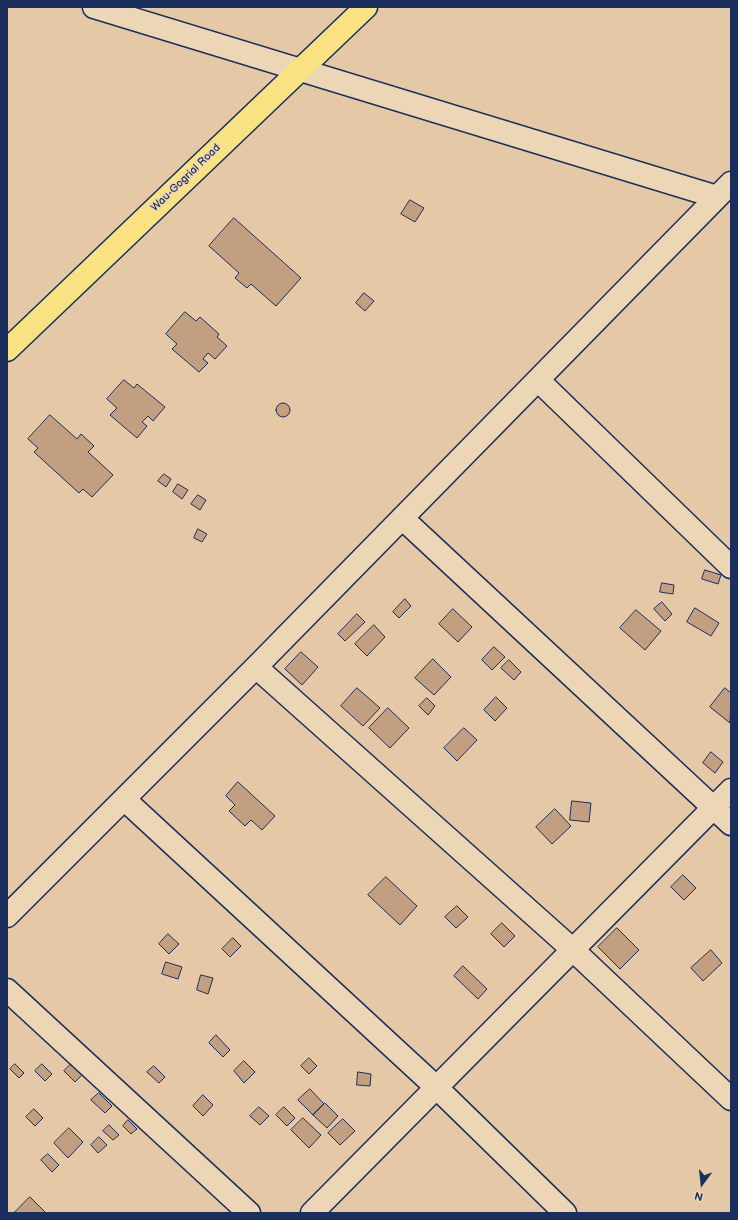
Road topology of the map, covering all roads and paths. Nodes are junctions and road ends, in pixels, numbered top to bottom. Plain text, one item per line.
1 (94, 7) edge
2 (366, 7) edge
3 (299, 70) junction
4 (724, 190) edge
5 (7, 350) edge
6 (538, 380) junction
7 (402, 518) junction
8 (731, 567) edge
9 (256, 667) junction
10 (731, 790) edge
11 (124, 799) junction
12 (714, 807) junction
13 (731, 824) edge
14 (7, 916) edge
15 (572, 949) junction
16 (7, 990) edge
17 (436, 1087) junction
18 (731, 1099) edge
19 (249, 1213) edge
20 (312, 1213) edge
21 (565, 1213) edge

1 - 3 street
2 - 3 main road, Wau-Gogrial Road
3 - 4 street
3 - 5 main road, Wau-Gogrial Road
4 - 6 street
6 - 7 street
6 - 8 street
7 - 9 street
7 - 12 street
9 - 11 street
9 - 15 street
10 - 12 street
11 - 14 street
11 - 17 street
12 - 13 street
12 - 15 street
15 - 17 street
15 - 18 street
16 - 19 street
17 - 20 street
17 - 21 street

